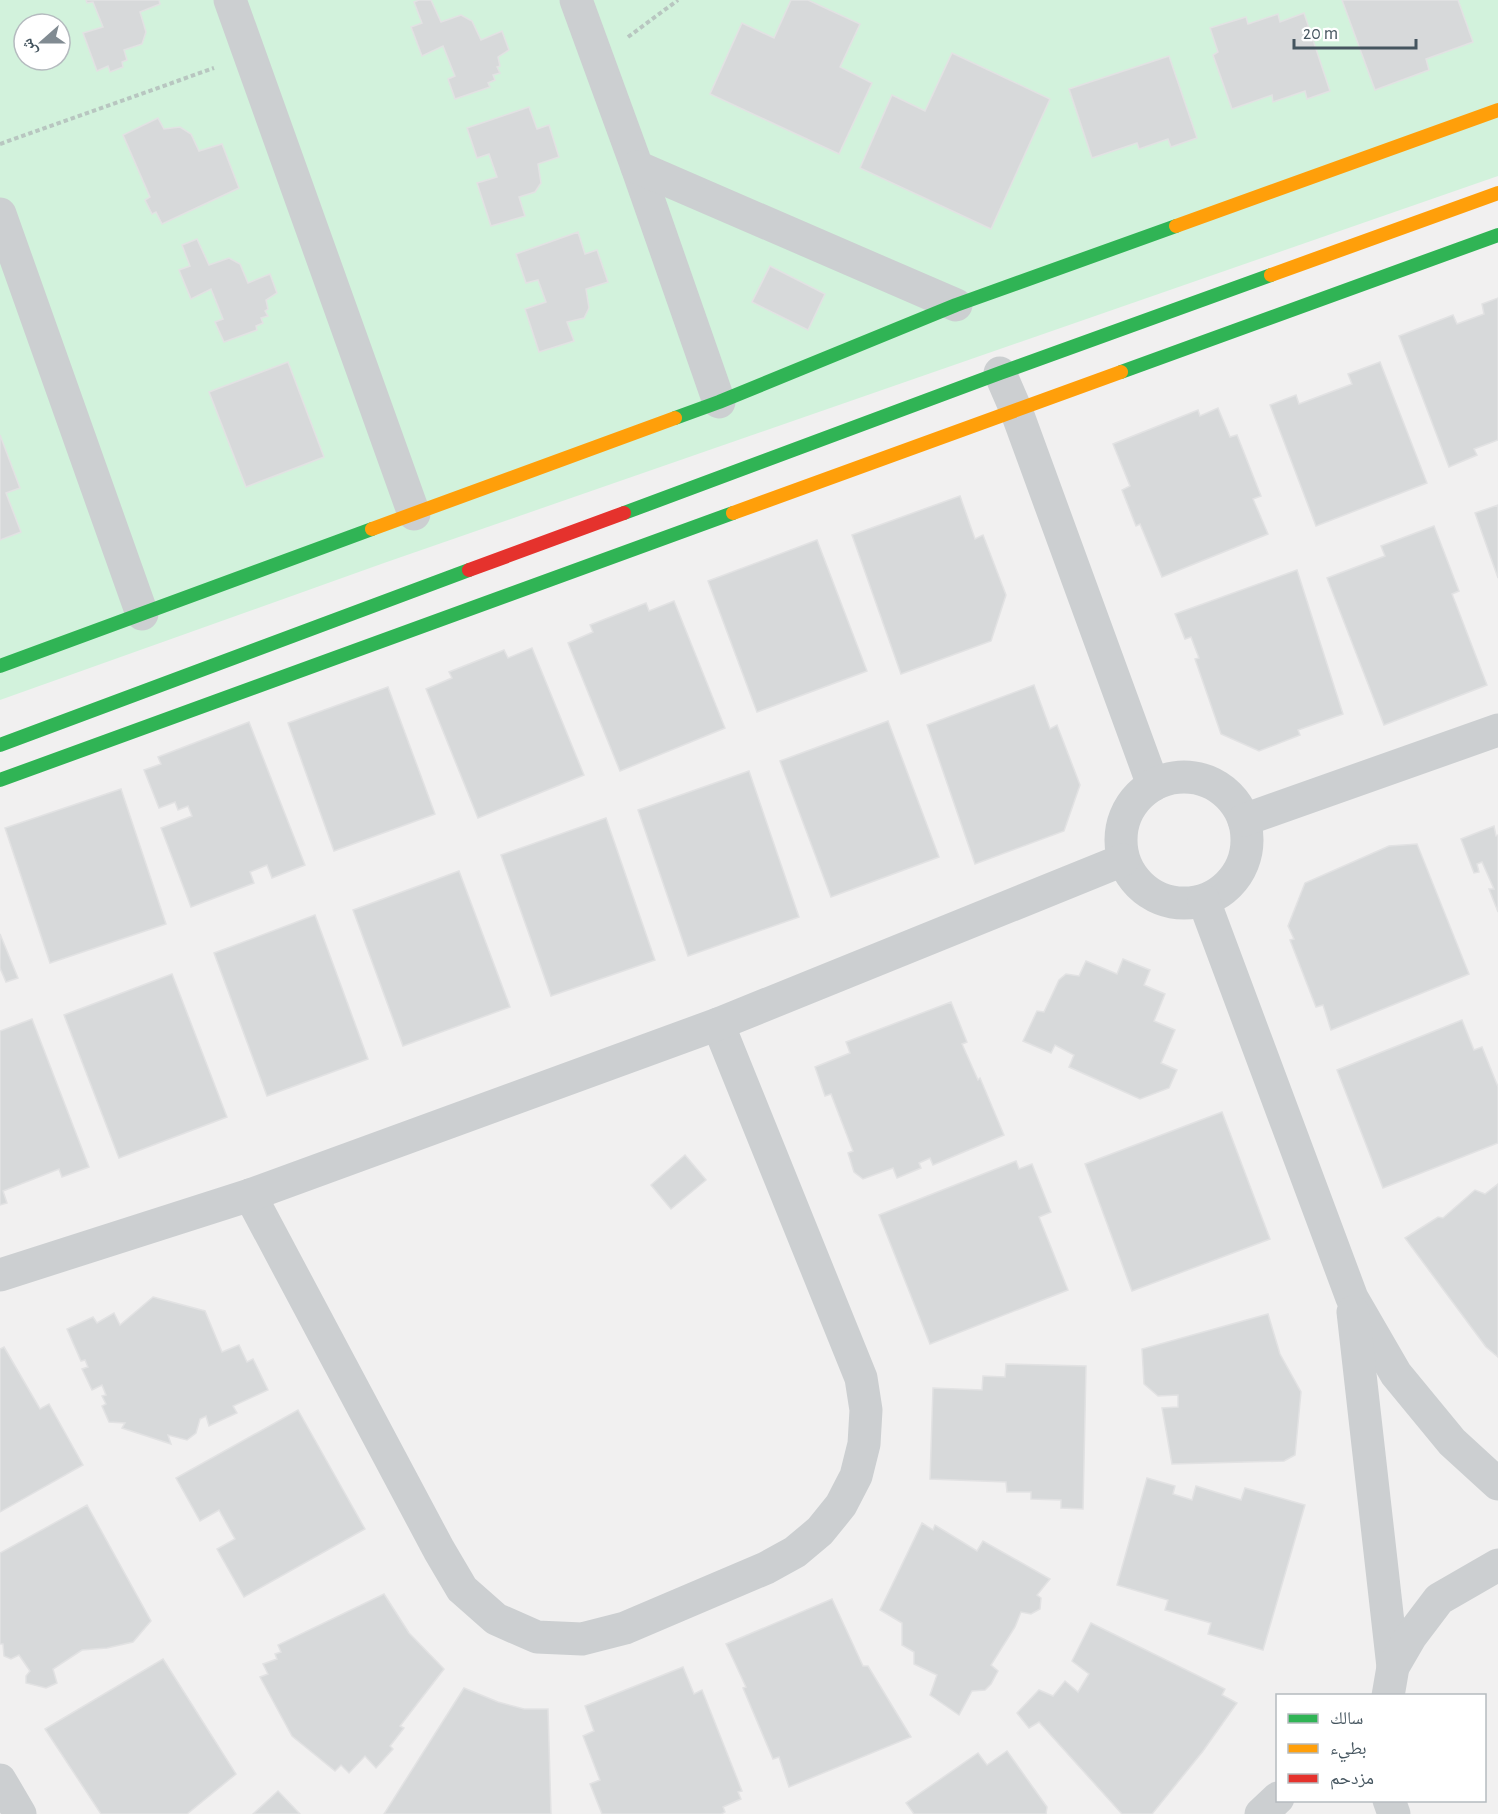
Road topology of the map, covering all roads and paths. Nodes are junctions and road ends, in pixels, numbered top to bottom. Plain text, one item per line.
1 (230, 0) edge
2 (576, 0) edge
3 (678, 0) edge
4 (249, 55) junction
5 (598, 59) junction
6 (1498, 110) edge
7 (0, 144) edge
8 (638, 168) junction
9 (1498, 193) edge
10 (0, 214) edge
11 (1498, 235) edge
12 (956, 305) junction
13 (1000, 374) junction
14 (719, 402) junction
15 (1016, 410) junction
16 (414, 514) junction
17 (142, 614) junction
18 (0, 666) edge
19 (1498, 730) edge
20 (0, 745) edge
21 (0, 780) edge
22 (1153, 785) junction
23 (1244, 820) junction
24 (1123, 860) junction
25 (1204, 901) junction
26 (718, 1024) junction
27 (250, 1195) junction
28 (0, 1275) edge
29 (1352, 1298) junction
30 (1498, 1484) edge
31 (1498, 1565) edge
32 (1388, 1687) edge
33 (0, 1780) edge
34 (1276, 1800) edge
35 (20, 1814) edge
36 (1261, 1814) edge

1 - 4 street
2 - 5 street
3 - 5 path
4 - 7 path
4 - 16 street
5 - 8 street
6 - 12 street
8 - 12 street
8 - 14 street
9 - 13 street
10 - 17 street
11 - 15 street
12 - 14 street
13 - 15 street
13 - 20 street
14 - 16 street
15 - 21 street
15 - 22 street
16 - 17 street
17 - 18 street
19 - 23 street
22 - 23 street
22 - 24 street
23 - 25 street
24 - 25 street
24 - 26 street
25 - 29 street
26 - 27 street
26 - 27 street
27 - 28 street
29 - 30 street
29 - 32 street
31 - 32 street
33 - 35 street
34 - 36 street

